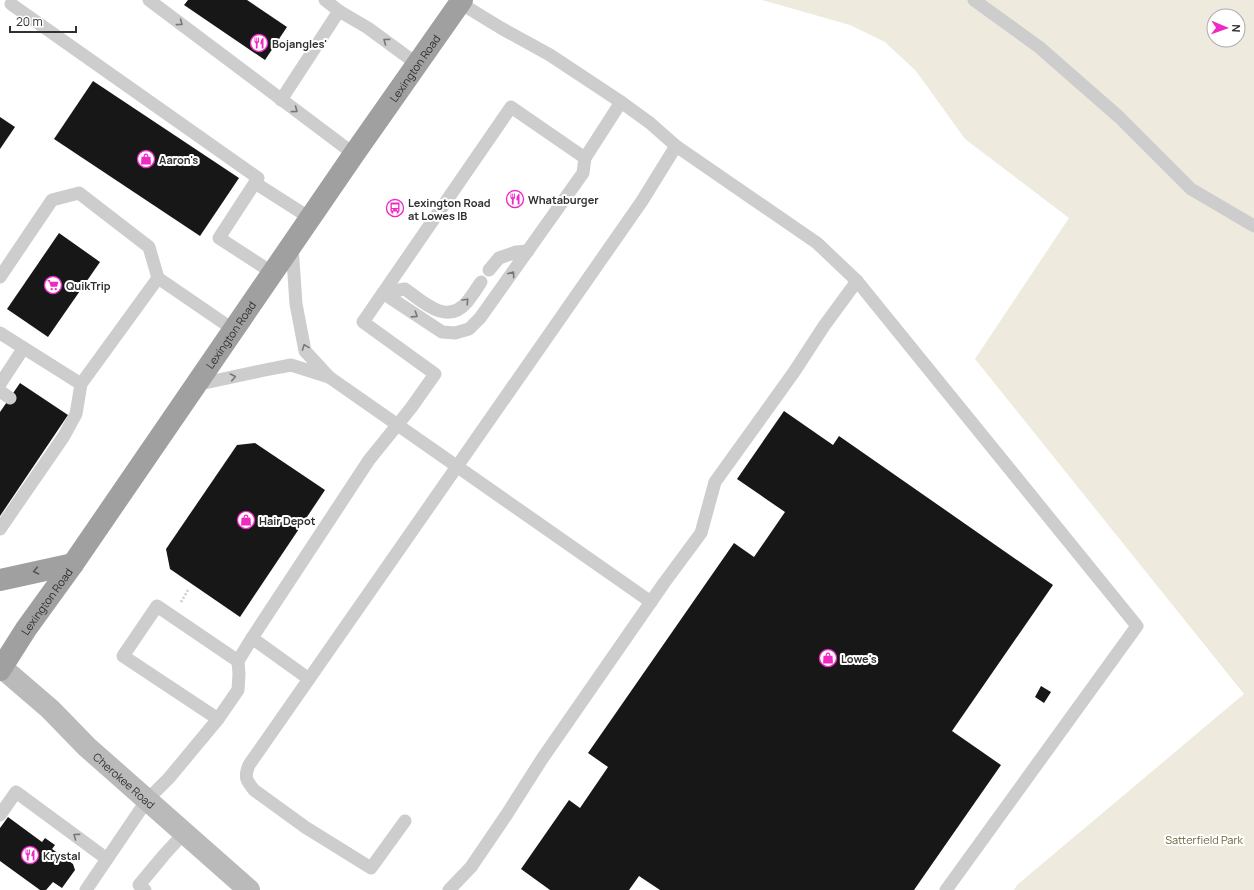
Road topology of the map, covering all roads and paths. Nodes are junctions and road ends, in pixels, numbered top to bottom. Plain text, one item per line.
1 (149, 0) edge
2 (325, 0) edge
3 (974, 0) edge
4 (461, 1) edge
5 (11, 4) dead end
6 (339, 12) junction
7 (417, 64) junction
8 (281, 100) junction
9 (621, 102) junction
10 (676, 146) junction
11 (354, 154) junction
12 (585, 158) junction
13 (255, 183) junction
14 (310, 218) junction
15 (1254, 226) edge
16 (292, 244) junction
17 (528, 251) junction
18 (489, 270) dead end
19 (273, 273) junction
20 (0, 277) edge
21 (158, 278) junction
22 (857, 281) junction
23 (481, 282) dead end
24 (383, 293) junction
25 (234, 330) junction
26 (0, 333) edge
27 (23, 349) junction
28 (329, 377) junction
29 (0, 384) edge
30 (81, 384) junction
31 (195, 385) junction
32 (397, 426) junction
33 (457, 466) junction
34 (0, 529) edge
35 (73, 564) junction
36 (0, 580) edge
37 (651, 602) junction
38 (252, 638) junction
39 (238, 661) junction
40 (1, 668) edge
41 (309, 679) junction
42 (218, 719) junction
43 (147, 800) junction
44 (0, 815) edge
45 (406, 821) dead end
46 (184, 833) junction
47 (107, 859) junction
48 (140, 888) edge
49 (86, 890) edge
50 (249, 890) edge
51 (449, 890) edge
52 (946, 890) edge

1 -> 8 lane
2 - 6 lane
3 - 15 lane
4 - 7 highway, Lexington Road
4 - 9 lane
5 - 13 lane
7 -> 6 lane
6 - 8 lane
7 - 11 highway, Lexington Road
8 -> 11 lane
9 - 10 lane
9 - 12 lane
10 - 22 lane
10 - 33 lane
11 - 14 highway, Lexington Road
12 - 17 lane
12 - 24 lane
13 - 14 lane
13 - 19 lane
14 - 16 highway, Lexington Road
16 - 19 highway, Lexington Road
28 -> 16 lane
17 - 18 lane
24 -> 17 lane
19 - 25 highway, Lexington Road
20 - 21 lane
21 - 25 lane
21 - 30 lane
22 - 37 lane
22 - 52 lane
24 -> 23 lane
24 - 32 lane
25 - 31 highway, Lexington Road
26 - 27 lane
27 - 29 lane
27 - 30 lane
31 -> 28 lane
28 - 32 lane
30 - 34 lane
31 - 35 highway, Lexington Road
32 - 33 lane
32 - 38 lane
33 - 37 lane
33 - 41 lane
35 -> 36 highway
35 - 40 highway, Lexington Road
37 - 51 lane
38 - 39 lane
38 - 41 lane
39 - 42 lane
39 - 42 lane
40 - 43 main road, Cherokee Road
41 - 45 lane
42 - 43 lane
43 - 46 main road, Cherokee Road
43 - 47 lane
47 -> 44 lane
46 - 48 lane
46 - 50 main road, Cherokee Road
47 - 49 lane

